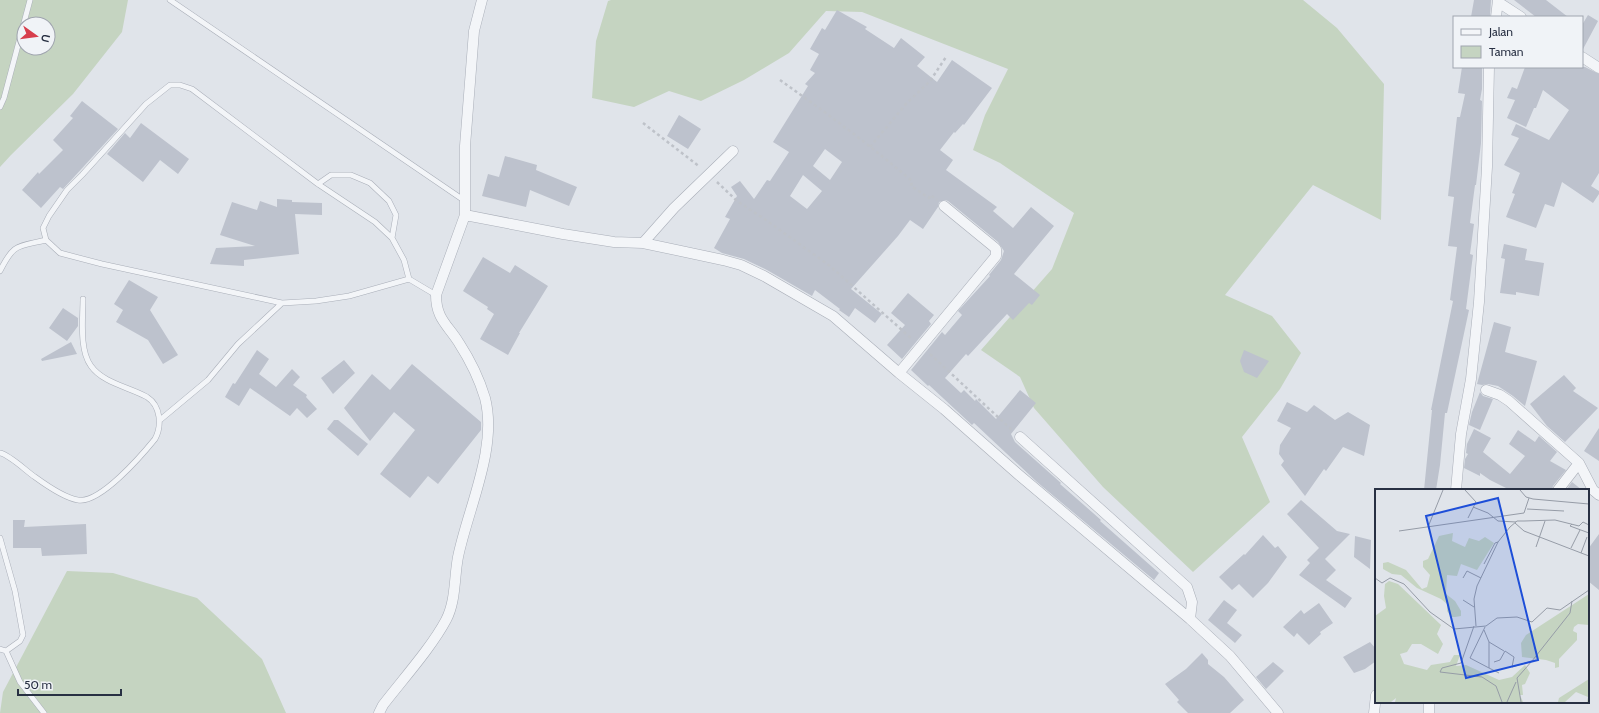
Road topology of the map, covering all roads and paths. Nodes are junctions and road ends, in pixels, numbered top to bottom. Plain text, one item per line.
1 (30, 0) edge
2 (170, 0) edge
3 (482, 0) edge
4 (1498, 1) edge
5 (1496, 16) edge
6 (1520, 16) edge
7 (946, 57) dead end
8 (1583, 58) edge
9 (1489, 68) edge
10 (1599, 68) edge
11 (780, 80) dead end
12 (0, 107) edge
13 (643, 123) dead end
14 (870, 146) junction
15 (732, 151) dead end
16 (709, 174) junction
17 (318, 184) junction
18 (465, 201) junction
19 (944, 206) joint
20 (465, 215) junction
21 (392, 238) junction
22 (46, 240) junction
23 (643, 243) junction
24 (0, 271) edge
25 (409, 279) junction
26 (436, 295) junction
27 (83, 299) dead end
28 (282, 303) junction
29 (921, 346) junction
30 (899, 373) junction
31 (1486, 390) dead end
32 (160, 420) junction
33 (1020, 437) joint
34 (0, 453) edge
35 (1579, 463) junction
36 (1456, 489) edge
37 (1559, 489) edge
38 (1599, 495) edge
39 (0, 538) edge
40 (1190, 619) junction
41 (0, 649) edge
42 (6, 651) junction
43 (1375, 703) edge
44 (1279, 712) edge
45 (44, 713) edge
46 (379, 713) edge
47 (1374, 713) edge

1 - 12 lane
2 - 18 lane
3 - 18 street
4 - 5 street
4 - 6 street
7 - 14 path
8 - 10 street
9 - 36 street
11 - 14 path
13 - 16 path
14 - 19 path
15 - 16 street
16 - 23 street
16 - 29 path
17 - 21 lane
17 - 21 lane
17 - 22 lane
18 - 20 street
19 - 29 street
20 - 23 street
20 - 26 street
21 - 25 lane
22 - 24 lane
22 - 28 lane
23 - 30 street
25 - 26 lane
25 - 28 lane
26 - 46 street
27 - 32 lane
28 - 32 lane
29 - 30 street
29 - 33 path
30 - 40 street
31 - 35 street
32 - 34 lane
33 - 40 street
35 - 37 street
35 - 38 street
39 - 42 lane
40 - 44 street
41 - 42 lane
42 - 45 lane
43 - 47 street

